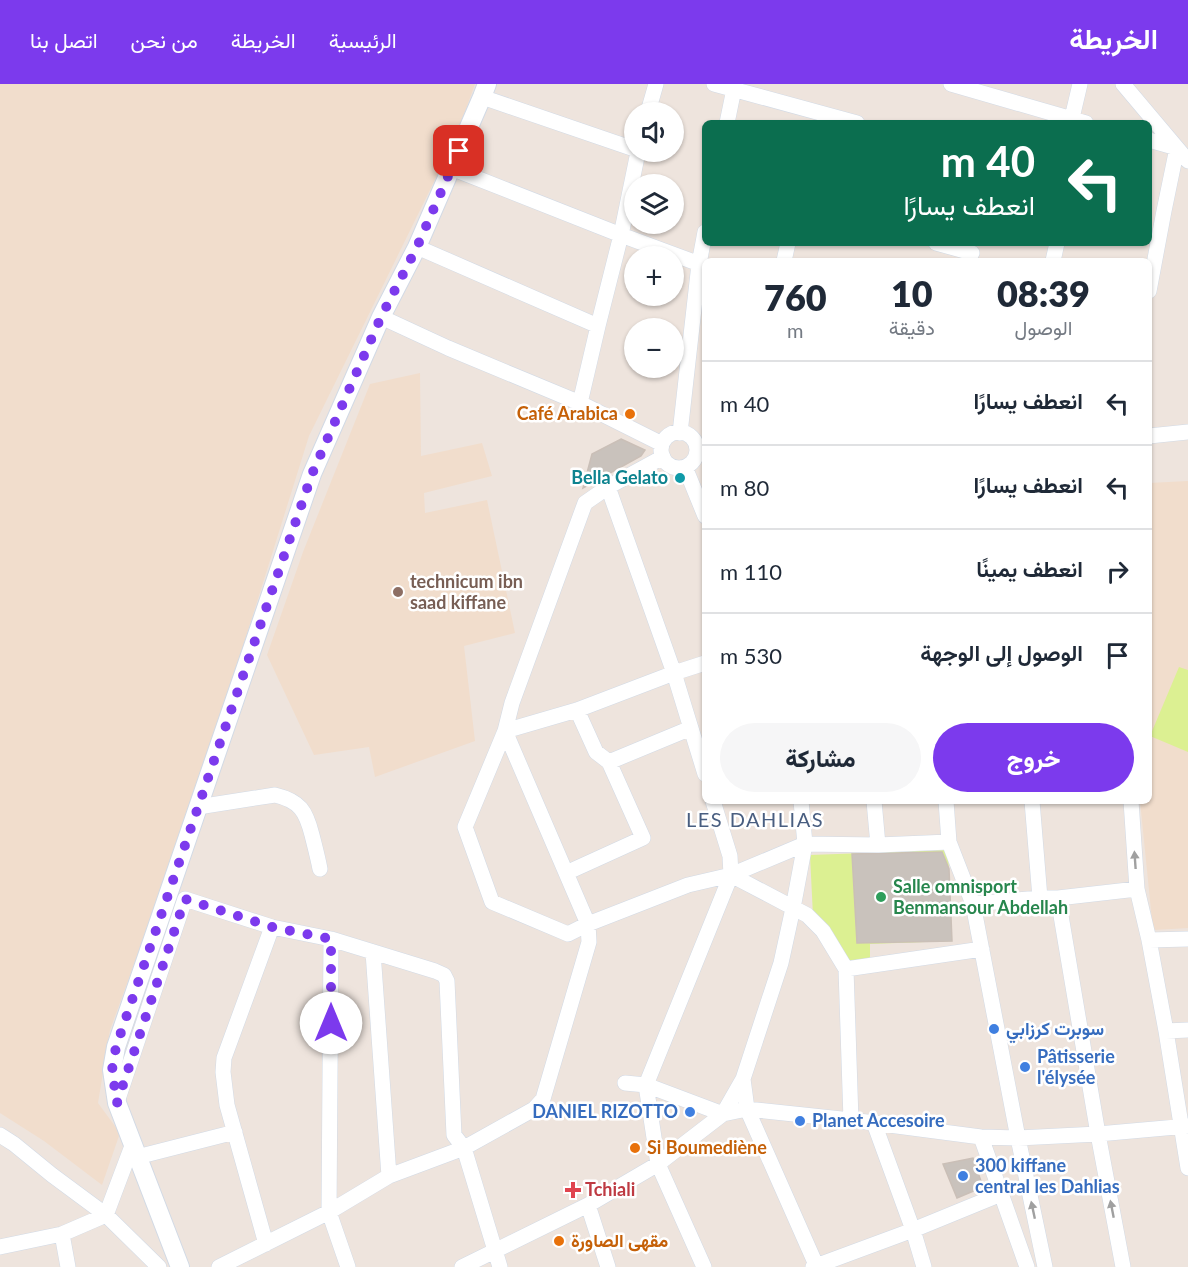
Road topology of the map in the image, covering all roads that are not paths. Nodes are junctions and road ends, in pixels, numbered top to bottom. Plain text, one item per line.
1 (656, 84) edge
2 (714, 84) edge
3 (951, 84) edge
4 (1080, 84) edge
5 (1123, 84) edge
6 (981, 88) edge
7 (734, 89) junction
8 (485, 91) edge
9 (651, 102) edge
10 (815, 117) edge
11 (728, 120) edge
12 (836, 120) edge
13 (1076, 120) edge
14 (1079, 120) edge
15 (1152, 141) edge
16 (624, 145) edge
17 (1177, 148) junction
18 (1188, 161) edge
19 (634, 162) edge
20 (452, 168) junction
21 (1156, 209) edge
22 (621, 236) junction
23 (948, 246) edge
24 (417, 247) junction
25 (973, 252) edge
26 (1152, 258) edge
27 (702, 265) edge
28 (381, 317) junction
29 (598, 326) junction
30 (580, 403) junction
31 (1188, 432) edge
32 (680, 433) junction
33 (1152, 435) edge
34 (663, 450) junction
35 (695, 460) edge
36 (608, 486) junction
37 (702, 499) edge
38 (702, 664) edge
39 (674, 673) junction
40 (578, 710) junction
41 (691, 728) junction
42 (505, 731) junction
43 (609, 762) junction
44 (702, 764) edge
45 (714, 804) edge
46 (801, 804) edge
47 (874, 804) edge
48 (946, 804) edge
49 (1032, 804) edge
50 (1131, 804) edge
51 (198, 807) junction
52 (949, 842) junction
53 (805, 844) junction
54 (878, 845) junction
55 (320, 869) dead end
56 (566, 873) junction
57 (731, 875) junction
58 (1137, 889) junction
59 (1040, 898) junction
60 (1058, 898) junction
61 (973, 904) junction
62 (794, 908) junction
63 (588, 924) junction
64 (272, 927) junction
65 (331, 939) junction
66 (1188, 939) edge
67 (1149, 940) junction
68 (982, 949) junction
69 (373, 952) junction
70 (846, 969) junction
71 (1188, 1030) edge
72 (1166, 1031) junction
73 (743, 1079) junction
74 (625, 1083) dead end
75 (646, 1085) junction
76 (117, 1103) junction
77 (747, 1109) junction
78 (723, 1114) junction
79 (851, 1120) junction
80 (874, 1124) junction
81 (1185, 1127) edge
82 (235, 1132) junction
83 (1098, 1134) junction
84 (0, 1135) edge
85 (981, 1137) junction
86 (1018, 1138) junction
87 (7, 1145) edge
88 (464, 1148) junction
89 (135, 1152) junction
90 (658, 1164) junction
91 (1188, 1168) edge
92 (389, 1176) junction
93 (1001, 1194) junction
94 (588, 1205) junction
95 (329, 1212) junction
96 (106, 1215) junction
97 (913, 1230) junction
98 (62, 1234) junction
99 (266, 1244) junction
100 (0, 1246) edge
101 (495, 1252) junction
102 (815, 1266) edge
103 (68, 1267) edge
104 (159, 1267) edge
105 (180, 1267) edge
106 (219, 1267) edge
107 (348, 1267) edge
108 (462, 1267) edge
109 (500, 1267) edge
110 (608, 1267) edge
111 (704, 1267) edge
112 (924, 1267) edge
113 (1027, 1267) edge
114 (1045, 1267) edge
115 (1123, 1267) edge

1 - 9 street
2 - 7 street
3 - 6 street
4 - 14 street
5 - 17 street
6 - 13 street
7 - 10 street
7 - 11 street
8 - 16 street
8 - 20 street
10 - 12 street
15 - 17 street
17 - 18 street
17 - 21 street
19 - 22 street
20 - 22 street
20 - 24 street
21 - 26 street
22 - 27 street
22 - 29 street
23 - 25 street
24 - 28 street
24 - 29 street
27 - 32 street
28 - 30 street
28 - 51 street
29 - 30 street
30 - 34 street
31 - 33 street
32 - 34 street
32 - 35 street
34 - 35 street
34 - 36 street
35 - 37 street
36 - 39 street
36 - 42 street
38 - 39 street
39 - 40 street
39 - 41 street
40 - 42 street
40 - 43 street
41 - 43 street
41 - 44 street
42 - 56 street
42 - 63 street
43 - 56 street
45 - 57 street
46 - 53 street
47 - 54 street
48 - 52 street
49 - 59 street
58 -> 50 street
51 - 55 street
51 - 76 street
52 - 54 street
52 - 61 street
53 - 54 street
53 - 57 street
53 - 62 street
56 - 63 street
57 - 62 street
57 - 63 street
57 - 75 street
58 - 60 street
58 - 67 street
59 - 60 street
59 - 61 street
60 - 83 street
61 - 68 street
62 - 70 street
62 - 73 street
63 - 88 street
64 - 65 street
64 - 76 street
64 - 82 street
65 - 69 street
65 - 95 street
66 - 67 street
67 - 72 street
68 - 70 street
68 - 86 street
69 - 88 street
69 - 92 street
70 - 79 street
71 - 72 street
72 - 81 street
73 - 77 street
73 - 78 street
74 - 75 street
75 - 78 street
75 - 90 street
76 - 89 street
77 - 78 street
77 - 79 street
77 - 102 street
78 - 90 street
79 - 80 street
80 - 85 street
80 - 97 street
81 - 83 street
81 - 91 street
82 - 89 street
82 - 99 street
83 - 86 street
115 -> 83 street
84 - 87 street
85 - 86 street
85 - 93 street
114 -> 86 street
87 - 96 street
88 - 92 street
88 - 101 street
89 - 96 street
89 - 105 street
90 - 94 street
90 - 111 street
92 - 95 street
93 - 97 street
93 - 113 street
94 - 101 street
94 - 110 street
95 - 99 street
95 - 107 street
96 - 98 street
96 - 104 street
97 - 102 street
97 - 112 street
98 - 100 street
98 - 103 street
99 - 106 street
101 - 108 street
101 - 109 street

